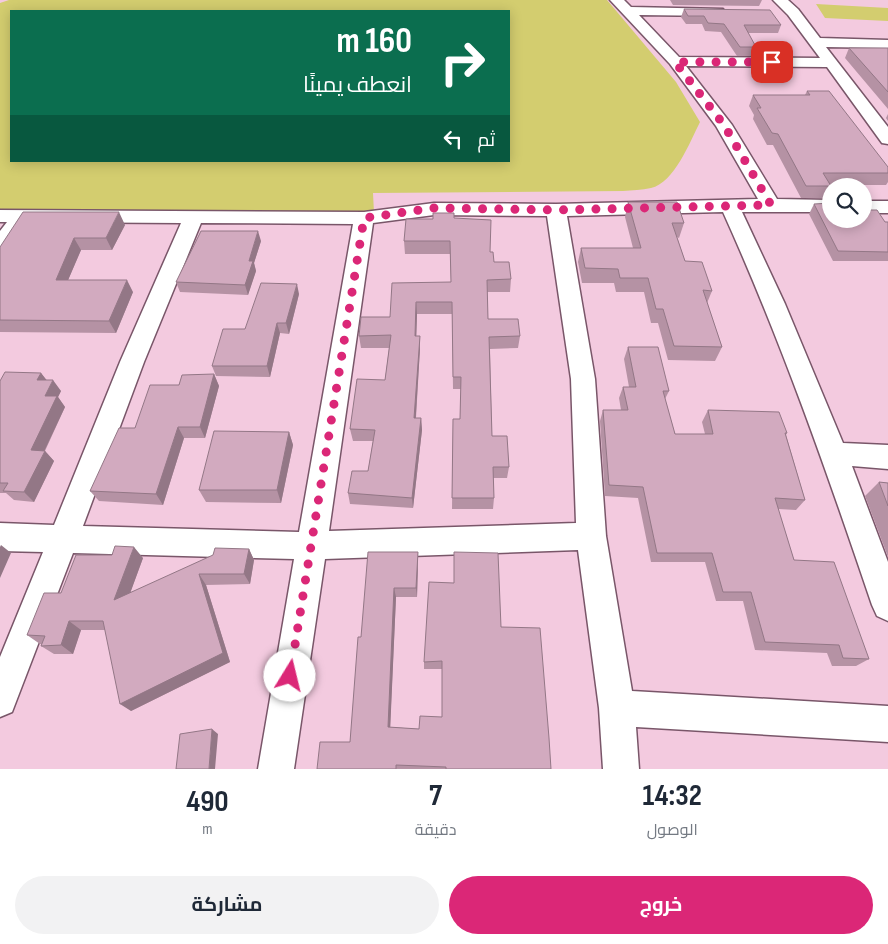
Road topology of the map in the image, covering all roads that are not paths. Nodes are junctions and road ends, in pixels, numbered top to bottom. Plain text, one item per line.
1 (622, 5) edge
2 (776, 6) edge
3 (734, 12) edge
4 (815, 42) junction
5 (888, 44) edge
6 (675, 62) junction
7 (830, 63) junction
8 (888, 139) edge
9 (771, 205) junction
10 (730, 206) junction
11 (822, 206) edge
12 (872, 207) edge
13 (888, 208) edge
14 (556, 210) junction
15 (0, 216) edge
16 (21, 216) junction
17 (193, 218) junction
18 (364, 218) junction
19 (0, 246) edge
20 (835, 454) junction
21 (888, 457) edge
22 (591, 536) junction
23 (0, 537) edge
24 (64, 538) junction
25 (310, 546) junction
26 (888, 605) edge
27 (0, 700) edge
28 (617, 708) junction
29 (888, 724) edge
30 (276, 769) edge
31 (621, 769) edge

1 - 3 street
1 - 6 street
2 - 4 street
4 - 5 street
4 - 7 street
6 - 7 street
6 - 9 street
7 - 8 street
9 - 10 street
9 - 11 street
10 - 14 street
10 - 20 street
12 - 13 street
14 - 18 street
14 - 22 street
15 - 16 street
16 - 17 street
16 - 19 street
17 - 18 street
17 - 24 street
18 - 25 street
20 - 21 street
20 - 26 street
22 - 25 street
22 - 28 street
23 - 24 street
24 - 25 street
24 - 27 street
25 - 30 street
28 - 29 street
28 - 31 street

